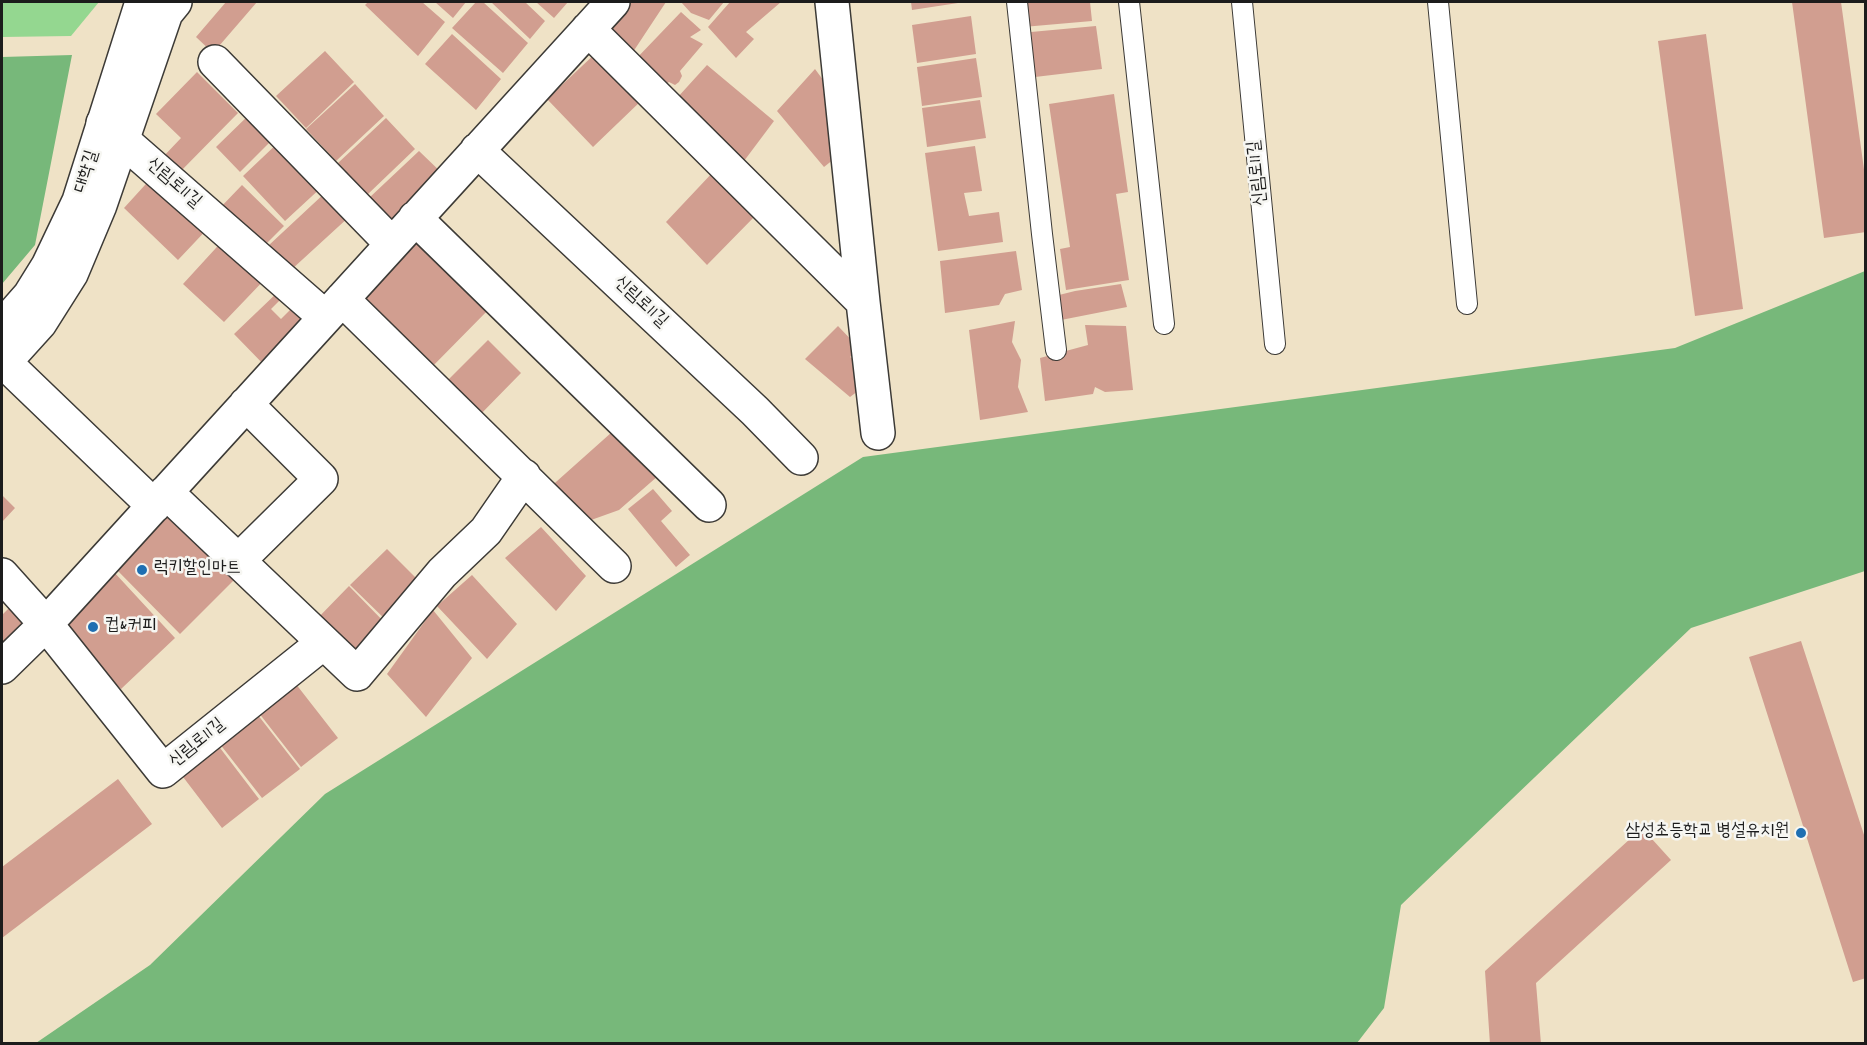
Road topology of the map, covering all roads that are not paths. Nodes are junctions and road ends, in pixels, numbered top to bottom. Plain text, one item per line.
1 (142, 2) edge
2 (175, 2) edge
3 (613, 2) edge
4 (832, 2) edge
5 (1017, 2) edge
6 (1129, 2) edge
7 (1242, 2) edge
8 (1438, 2) edge
9 (588, 29) junction
10 (215, 62) dead end
11 (112, 130) junction
12 (477, 150) junction
13 (415, 218) junction
14 (392, 244) junction
15 (863, 302) junction
16 (1467, 304) dead end
17 (334, 308) junction
18 (1164, 324) dead end
19 (2, 327) edge
20 (1275, 344) dead end
21 (1056, 350) dead end
22 (2, 363) edge
23 (246, 404) junction
24 (878, 434) dead end
25 (801, 458) dead end
26 (524, 476) junction
27 (160, 499) junction
28 (709, 505) dead end
29 (238, 561) junction
30 (614, 566) dead end
31 (2, 575) edge
32 (46, 624) junction
33 (323, 643) junction
34 (2, 668) edge

1 - 11 street, 대학길
2 - 11 street
3 - 9 street
4 - 15 street
5 - 21 lane
6 - 18 lane
7 - 20 lane, 신림로11길
8 - 16 lane
9 - 12 street
9 - 15 street
10 - 14 street
11 - 17 street, 신림로11길
11 - 19 street, 대학길
11 - 22 street
12 - 13 street
12 - 25 street, 신림로11길
13 - 14 street
13 - 28 street
14 - 17 street
15 - 24 street
17 - 23 street
17 - 26 street, 신림로11길
22 - 27 street
23 - 27 street
23 - 29 street
26 - 30 street, 신림로11길
26 - 33 street
27 - 29 street
27 - 32 street
29 - 33 street
31 - 32 street, 신림로11길
32 - 33 street, 신림로11길
32 - 34 street

